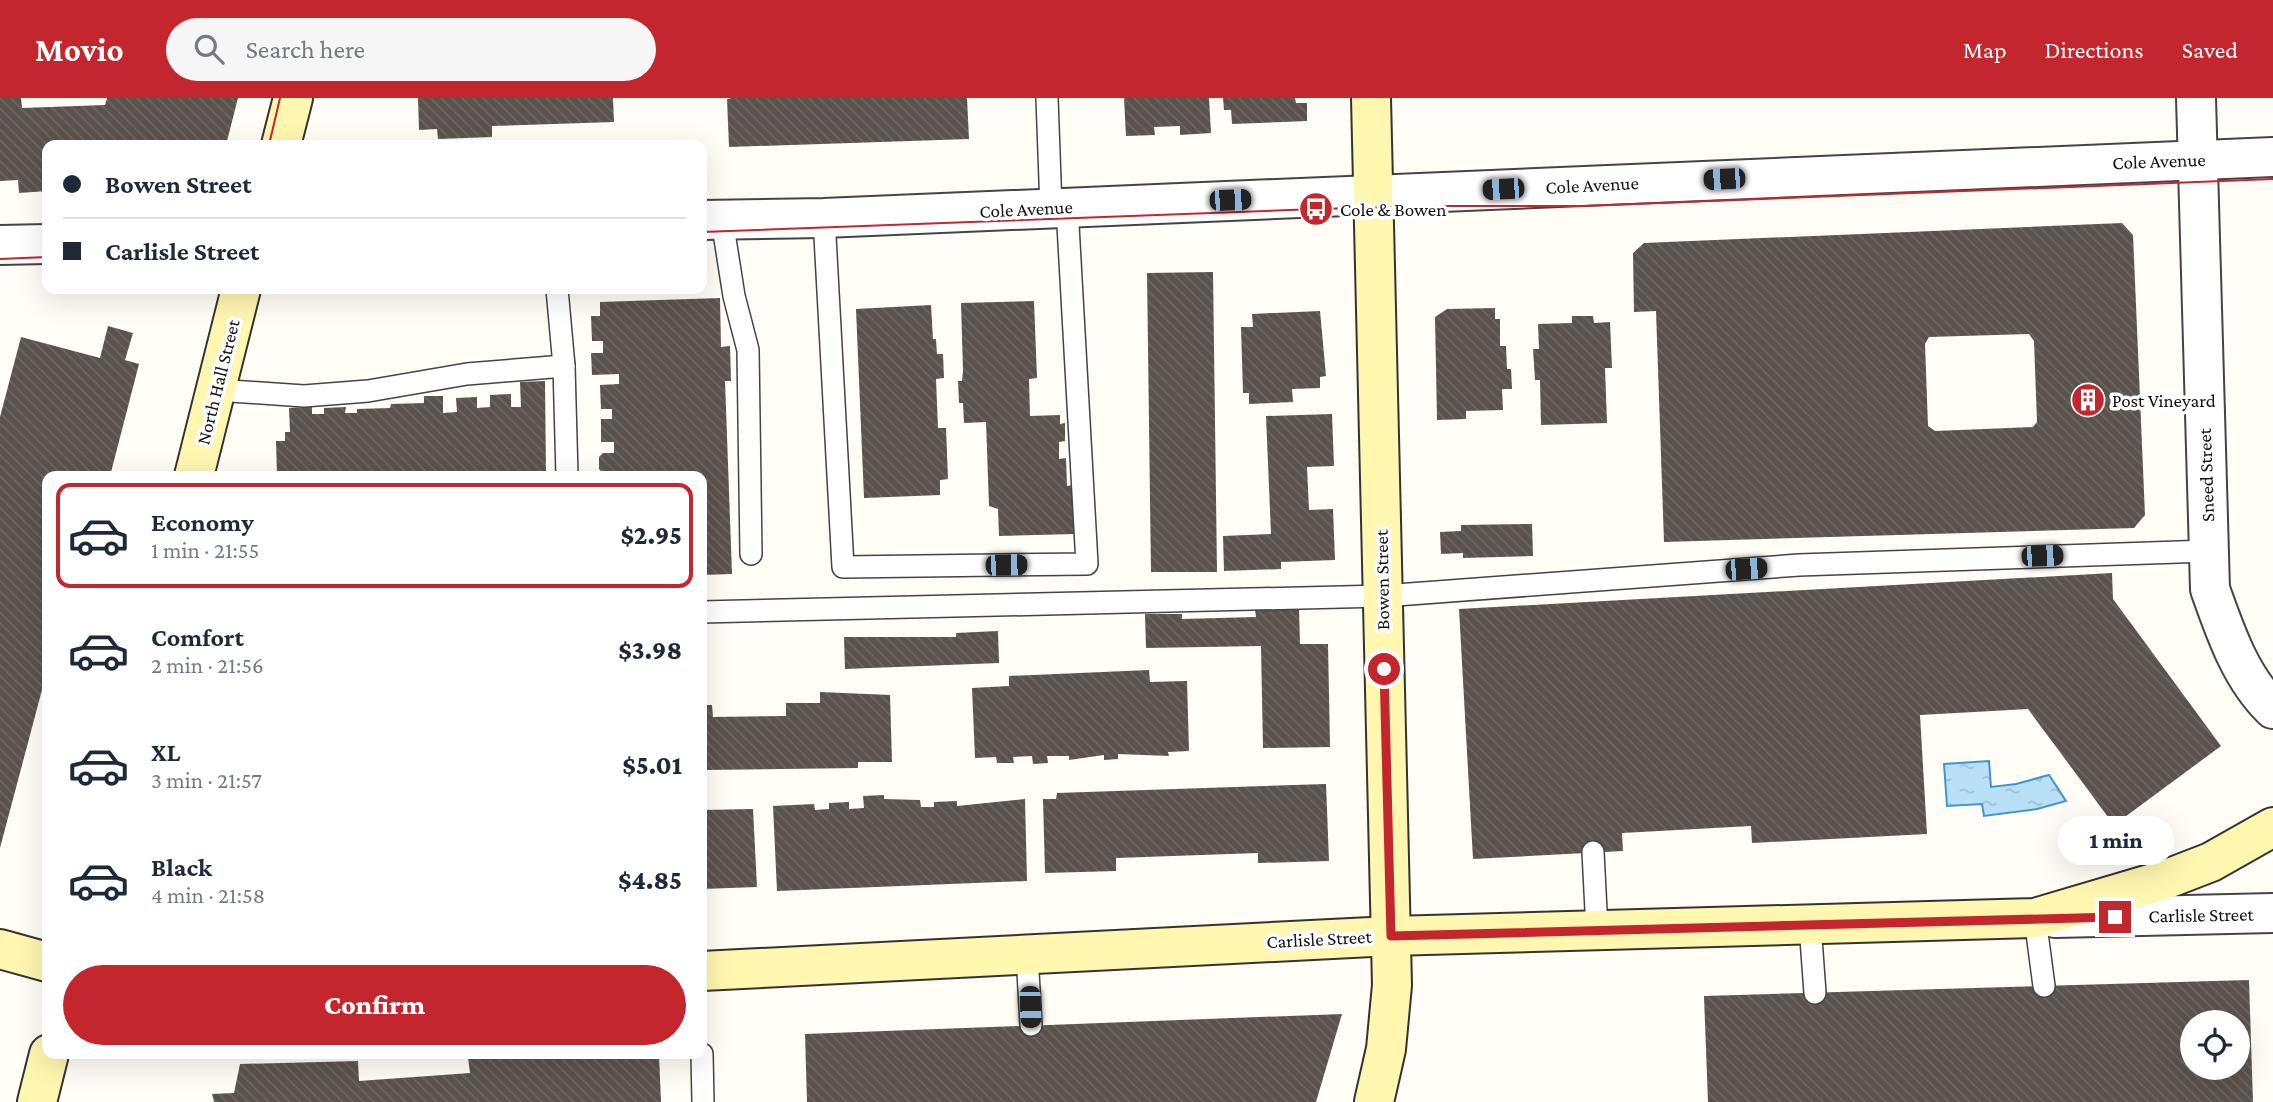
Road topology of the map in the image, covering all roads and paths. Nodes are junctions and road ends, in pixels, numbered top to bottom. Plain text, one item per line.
1 (293, 98) edge
2 (1047, 98) edge
3 (1371, 98) edge
4 (2196, 98) edge
5 (282, 140) edge
6 (2273, 158) edge
7 (2198, 159) junction
8 (1373, 194) junction
9 (1059, 207) junction
10 (824, 218) junction
11 (712, 220) edge
12 (42, 244) edge
13 (0, 245) edge
14 (240, 294) edge
15 (557, 294) edge
16 (564, 366) junction
17 (216, 390) junction
18 (195, 471) edge
19 (567, 471) edge
20 (2208, 551) junction
21 (751, 554) dead end
22 (1382, 596) junction
23 (707, 612) edge
24 (2273, 709) edge
25 (2273, 827) edge
26 (1593, 852) dead end
27 (2273, 913) edge
28 (2035, 919) junction
29 (1810, 925) junction
30 (1597, 930) junction
31 (1391, 936) junction
32 (0, 949) edge
33 (1027, 954) junction
34 (42, 960) edge
35 (707, 971) edge
36 (2044, 986) dead end
37 (1815, 993) dead end
38 (1031, 1025) dead end
39 (48, 1059) edge
40 (702, 1059) edge
41 (37, 1102) edge
42 (703, 1102) edge
43 (1374, 1102) edge

1 - 5 street
2 - 9 lane
3 - 8 street, Bowen Street
4 - 7 street, Sneed Street
6 - 7 street, Cole Avenue
7 - 8 street, Cole Avenue
7 - 20 street, Sneed Street
8 - 9 street, Cole Avenue
8 - 22 street, Bowen Street
9 - 10 street, Cole Avenue
9 - 10 lane
10 - 11 street, Cole Avenue
11 - 21 lane
12 - 13 street
14 - 17 street, North Hall Street
15 - 16 lane
16 - 17 lane
16 - 19 lane
17 - 18 street, North Hall Street
20 - 22 lane
20 - 24 street, Sneed Street
22 - 23 lane
22 - 31 street, Bowen Street
25 - 28 street
26 - 30 lane
27 - 28 street, Carlisle Street
28 - 29 street, Carlisle Street
28 - 36 lane
29 - 30 street, Carlisle Street
29 - 37 lane
30 - 31 street, Carlisle Street
31 - 33 street, Carlisle Street
31 - 43 street, Bowen Street
32 - 34 street
33 - 35 street, Carlisle Street
33 - 38 lane
39 - 41 street
40 - 42 lane

